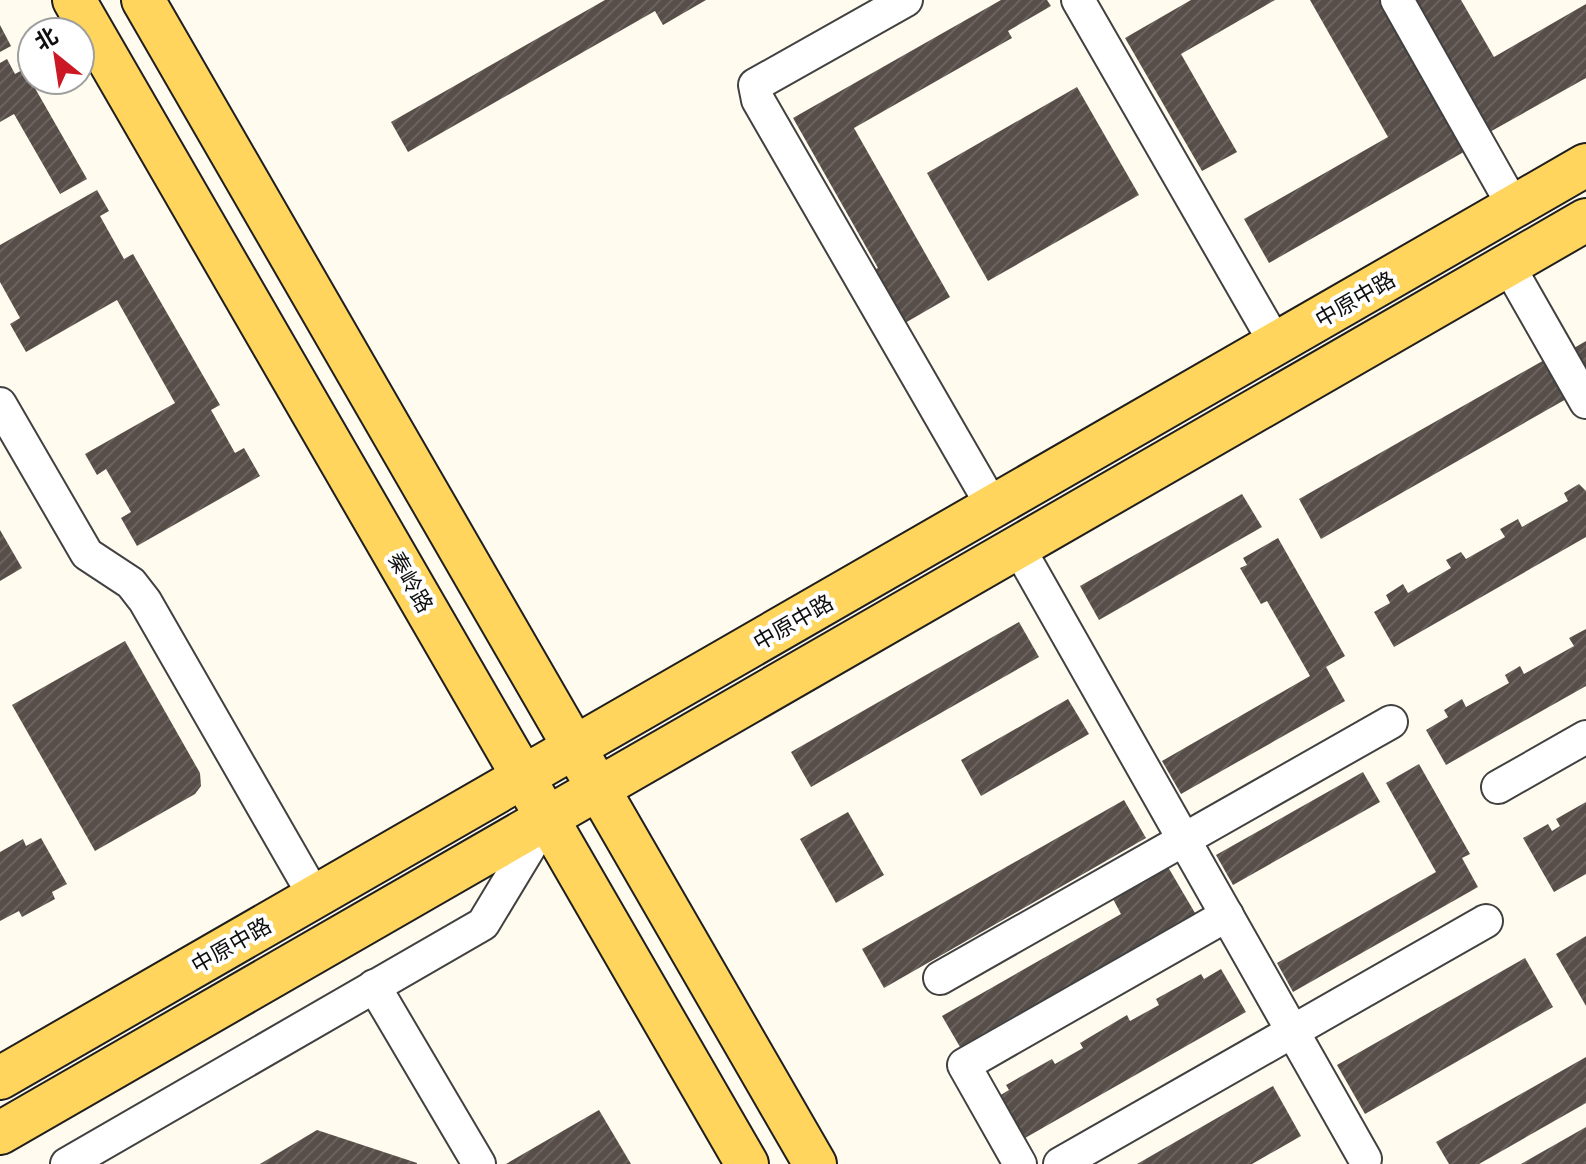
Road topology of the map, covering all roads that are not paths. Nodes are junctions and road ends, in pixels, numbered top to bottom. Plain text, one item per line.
1 (74, 0) edge
2 (143, 0) edge
3 (906, 0) edge
4 (1078, 0) edge
5 (1397, 0) edge
6 (1586, 165) edge
7 (1514, 207) junction
8 (1586, 220) edge
9 (1508, 265) junction
10 (1276, 344) junction
11 (1586, 402) edge
12 (0, 404) edge
13 (993, 507) junction
14 (1018, 547) junction
15 (1391, 722) dead end
16 (1586, 737) edge
17 (575, 748) junction
18 (524, 777) junction
19 (1498, 787) dead end
20 (598, 788) junction
21 (547, 818) junction
22 (1184, 839) junction
23 (315, 897) junction
24 (1227, 915) junction
25 (1486, 921) dead end
26 (940, 978) dead end
27 (374, 986) junction
28 (1293, 1031) junction
29 (0, 1078) edge
30 (0, 1133) edge
31 (1365, 1159) dead end
32 (67, 1164) edge
33 (479, 1164) edge
34 (747, 1164) edge
35 (815, 1164) edge
36 (1020, 1164) edge
37 (1060, 1164) edge

1 - 18 main road, 秦岭路
2 - 17 main road
3 - 13 street
4 - 10 street
5 - 7 street
6 - 7 main road, 中原中路
7 - 10 main road, 中原中路
8 - 9 main road
9 - 11 street
9 - 14 main road
10 - 13 main road, 中原中路
12 - 23 street
13 - 17 main road, 中原中路
14 - 20 main road
14 - 22 street
15 - 22 street
16 - 19 street
17 - 18 main road, 中原中路
17 - 20 main road
18 - 21 main road, 秦岭路
18 - 23 main road, 中原中路
20 - 21 main road
20 - 35 main road
21 - 27 street
21 - 30 main road
21 - 34 main road, 秦岭路
22 - 24 street
22 - 26 street
23 - 29 main road, 中原中路
24 - 28 street
24 - 36 street
25 - 28 street
27 - 32 street
27 - 33 street
28 - 31 street
28 - 37 street

